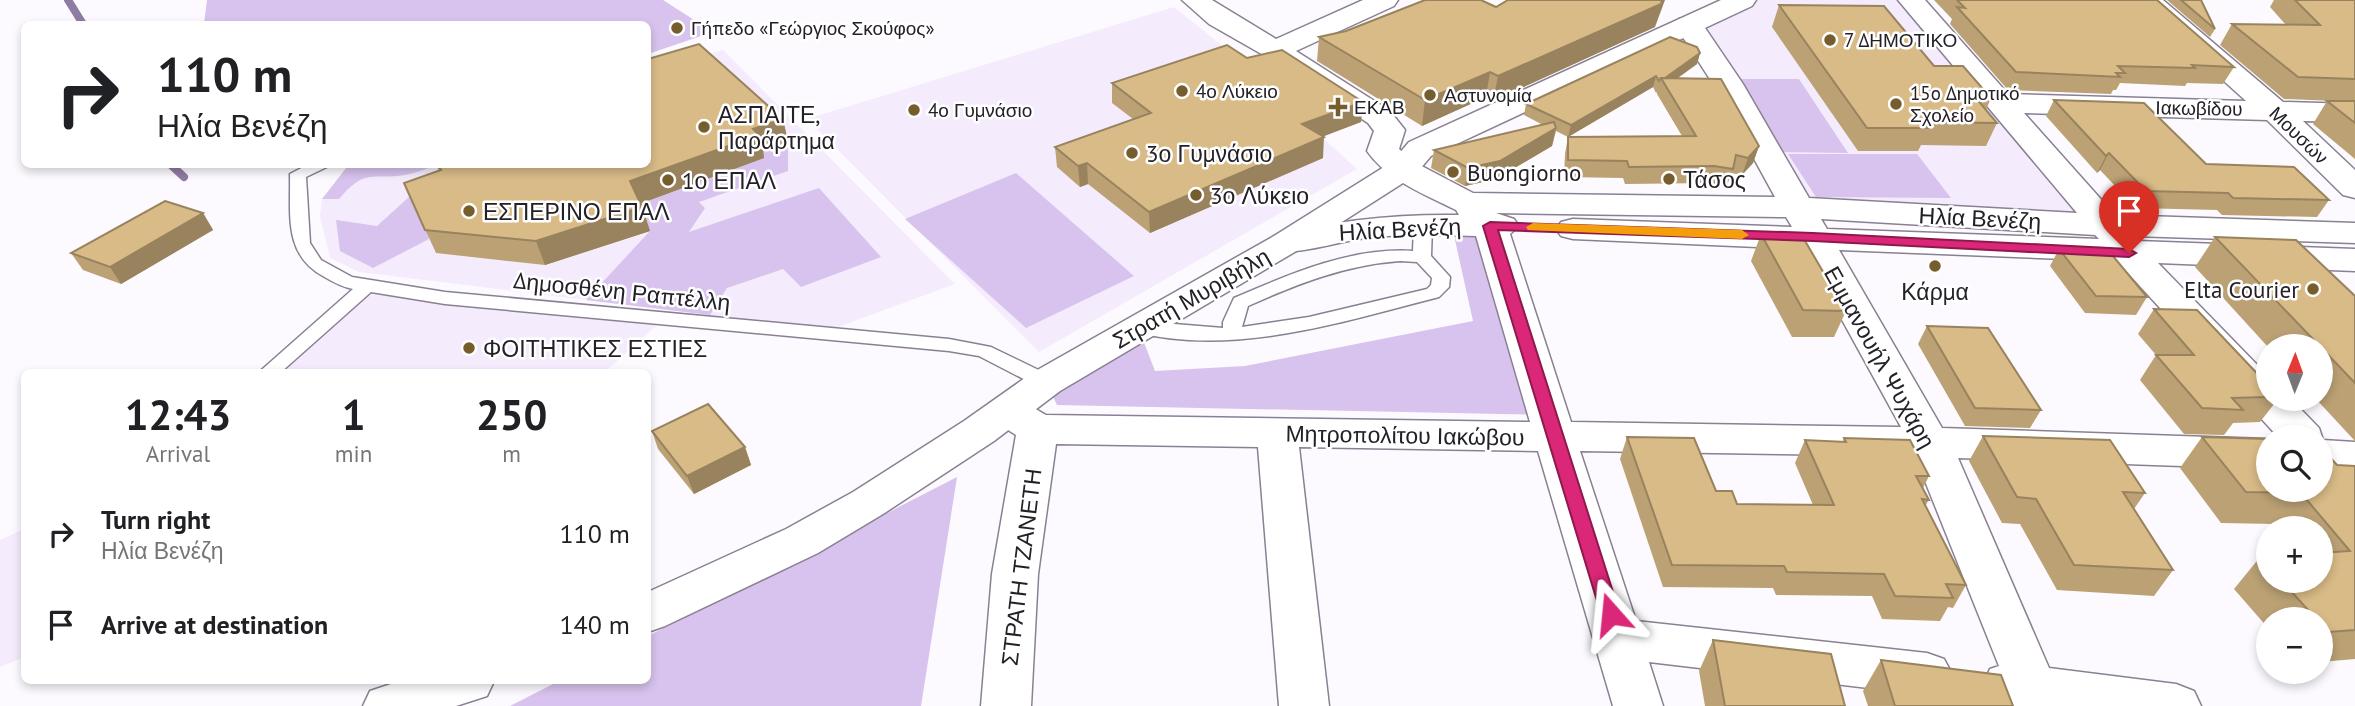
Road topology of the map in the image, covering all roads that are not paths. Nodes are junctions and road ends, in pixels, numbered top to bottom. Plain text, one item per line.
1 (1195, 0) edge
2 (1385, 0) edge
3 (1911, 0) edge
4 (2147, 0) edge
5 (1720, 7) edge
6 (1275, 50) junction
7 (2000, 103) junction
8 (2274, 110) junction
9 (2355, 113) edge
10 (292, 169) edge
11 (1403, 169) junction
12 (2355, 188) edge
13 (1334, 213) junction
14 (1478, 215) junction
15 (1805, 222) junction
16 (2104, 225) junction
17 (2355, 233) edge
18 (1422, 242) junction
19 (1286, 243) junction
20 (2129, 253) junction
21 (2355, 260) edge
22 (368, 285) junction
23 (1138, 327) junction
24 (1233, 334) junction
25 (273, 369) edge
26 (1046, 382) junction
27 (1023, 420) junction
28 (2292, 425) edge
29 (1277, 433) junction
30 (1555, 437) junction
31 (1930, 442) junction
32 (2256, 454) edge
33 (2333, 456) edge
34 (2355, 457) edge
35 (2333, 470) edge
36 (2355, 495) edge
37 (651, 611) edge
38 (1619, 639) junction
39 (459, 684) edge
40 (2034, 696) edge
41 (388, 706) edge
42 (1006, 706) edge
43 (1304, 706) edge
44 (1638, 706) edge
45 (2176, 706) edge

1 - 6 street
2 - 6 street
3 - 7 street
4 - 8 street, Μουσών
5 - 11 street, Στρατή Μυριβήλη
5 - 15 street, Εμμανουήλ Ψυχάρη
6 - 11 street
7 - 8 street, Ιακωβίδου
7 - 16 street
8 - 9 street, Ιακωβίδου
8 - 12 street, Μουσών
10 - 22 lane, Δημοσθένη Ραπτέλλη
11 - 13 street, Στρατή Μυριβήλη
11 - 14 street, Ηλία Βενέζη
13 - 14 street
13 - 19 street, Στρατή Μυριβήλη
14 - 15 street, Ηλία Βενέζη
14 - 18 street, Ηλία Βενέζη
14 - 30 street
15 - 16 street, Ηλία Βενέζη
15 - 20 street, Ηλία Βενέζη
15 - 31 street, Εμμανουήλ Ψυχάρη
16 - 17 street, Ηλία Βενέζη
16 - 20 street
18 - 19 street, Ηλία Βενέζη
18 - 24 lane
18 - 24 lane
19 - 23 street, Στρατή Μυριβήλη
20 - 21 street, Ηλία Βενέζη
20 - 28 street
22 - 25 lane
22 - 26 lane, Δημοσθένη Ραπτέλλη
23 - 24 lane
23 - 26 street, Στρατή Μυριβήλη
26 - 27 street, Στρατή Μυριβήλη
27 - 29 street, Μητροπολίτου Ιακώβου
27 - 37 street, Στρατή Μυριβήλη
27 - 42 street, ΣΤΡΑΤΗ ΤΖΑΝΕΤΗ
29 - 30 street, Μητροπολίτου Ιακώβου
29 - 43 street
30 - 31 street, Μητροπολίτου Ιακώβου
30 - 38 street
31 - 32 street, Μητροπολίτου Ιακώβου
31 - 40 street, Εμμανουήλ Ψυχάρη
33 - 34 street
35 - 36 street
38 - 40 street
38 - 44 street
39 - 41 street
40 - 45 street

